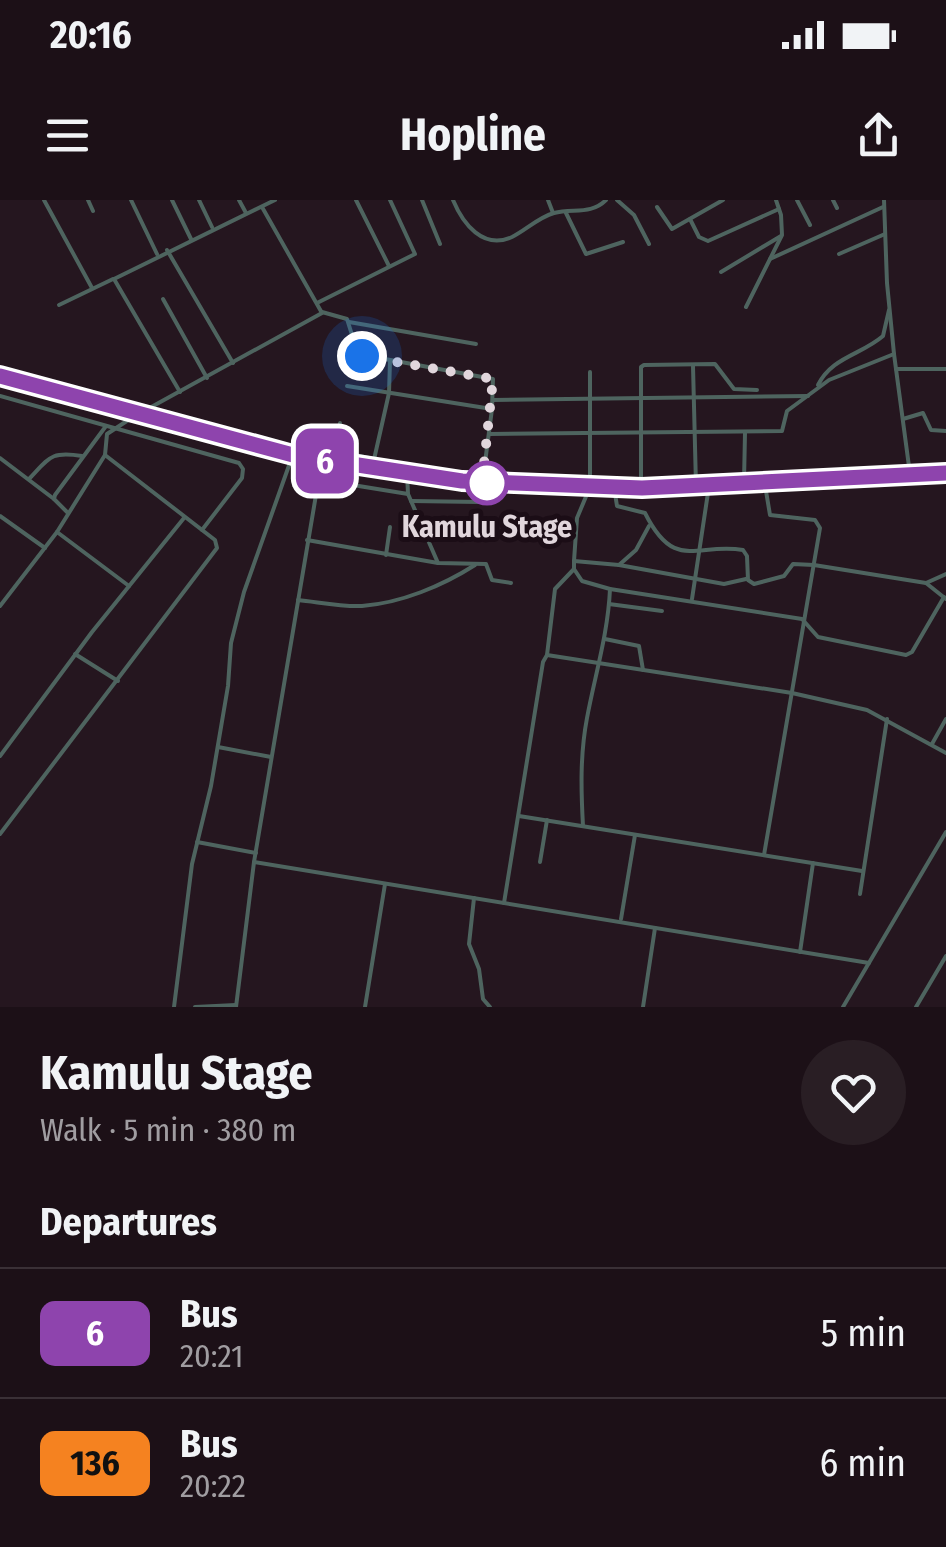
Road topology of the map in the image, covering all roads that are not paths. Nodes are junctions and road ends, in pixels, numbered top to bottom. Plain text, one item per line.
1 (44, 200) edge
2 (88, 200) edge
3 (131, 200) edge
4 (172, 200) edge
5 (199, 200) edge
6 (240, 200) edge
7 (275, 200) edge
8 (356, 200) edge
9 (390, 200) edge
10 (422, 200) edge
11 (453, 200) edge
12 (548, 200) edge
13 (606, 200) edge
14 (617, 200) edge
15 (723, 200) edge
16 (776, 200) edge
17 (797, 200) edge
18 (833, 200) edge
19 (884, 203) edge
20 (262, 207) junction
21 (658, 207) dead end
22 (779, 208) junction
23 (837, 208) dead end
24 (93, 211) dead end
25 (566, 212) junction
26 (246, 213) junction
27 (553, 214) junction
28 (690, 219) junction
29 (810, 225) dead end
30 (213, 228) junction
31 (886, 234) junction
32 (782, 236) junction
33 (191, 239) junction
34 (623, 242) dead end
35 (440, 244) dead end
36 (649, 244) dead end
37 (167, 250) junction
38 (839, 254) dead end
39 (158, 255) junction
40 (770, 259) junction
41 (390, 266) junction
42 (721, 272) dead end
43 (114, 278) junction
44 (92, 288) junction
45 (163, 298) dead end
46 (317, 303) junction
47 (59, 305) dead end
48 (746, 307) dead end
49 (889, 309) junction
50 (322, 312) junction
51 (350, 322) junction
52 (476, 344) dead end
53 (894, 354) junction
54 (390, 361) junction
55 (233, 363) junction
56 (693, 365) junction
57 (896, 369) junction
58 (946, 369) edge
59 (590, 372) dead end
60 (0, 376) edge
61 (207, 378) junction
62 (346, 386) dead end
63 (816, 389) junction
64 (734, 390) junction
65 (757, 390) dead end
66 (180, 392) junction
67 (389, 393) junction
68 (0, 396) edge
69 (35, 396) junction
70 (812, 396) junction
71 (736, 397) junction
72 (694, 398) junction
73 (591, 399) junction
74 (643, 399) junction
75 (493, 400) junction
76 (492, 409) junction
77 (138, 414) junction
78 (902, 419) junction
79 (340, 423) dead end
80 (109, 427) junction
81 (946, 431) edge
82 (592, 433) junction
83 (694, 433) junction
84 (745, 433) junction
85 (489, 434) junction
86 (644, 435) junction
87 (105, 455) junction
88 (293, 455) junction
89 (82, 456) junction
90 (0, 458) edge
91 (373, 464) junction
92 (358, 466) junction
93 (946, 473) edge
94 (407, 474) junction
95 (910, 474) junction
96 (29, 479) junction
97 (764, 480) junction
98 (323, 481) junction
99 (744, 481) junction
100 (482, 483) junction
101 (696, 486) junction
102 (710, 486) junction
103 (590, 487) junction
104 (614, 487) junction
105 (642, 488) junction
106 (408, 494) junction
107 (54, 499) junction
108 (410, 501) junction
109 (480, 502) dead end
110 (68, 513) junction
111 (0, 516) edge
112 (184, 518) junction
113 (650, 525) junction
114 (390, 527) dead end
115 (202, 530) junction
116 (57, 532) junction
117 (307, 540) junction
118 (45, 548) junction
119 (386, 554) junction
120 (699, 554) junction
121 (574, 561) junction
122 (438, 563) junction
123 (477, 564) junction
124 (618, 565) junction
125 (814, 565) junction
126 (574, 568) junction
127 (946, 574) edge
128 (748, 578) junction
129 (695, 579) junction
130 (926, 583) junction
131 (511, 584) dead end
132 (130, 586) junction
133 (610, 589) junction
134 (945, 598) edge
135 (298, 600) junction
136 (692, 600) junction
137 (610, 604) junction
138 (0, 606) edge
139 (662, 610) dead end
140 (802, 620) junction
141 (605, 639) junction
142 (75, 654) junction
143 (547, 655) junction
144 (600, 663) junction
145 (643, 670) junction
146 (118, 681) junction
147 (792, 693) junction
148 (887, 719) junction
149 (946, 719) edge
150 (932, 744) junction
151 (218, 747) junction
152 (946, 753) edge
153 (1, 754) edge
154 (272, 758) junction
155 (519, 816) junction
156 (547, 820) junction
157 (582, 826) junction
158 (946, 832) edge
159 (0, 834) edge
160 (635, 835) junction
161 (197, 842) junction
162 (256, 853) junction
163 (764, 855) junction
164 (254, 862) junction
165 (540, 862) dead end
166 (814, 863) junction
167 (862, 871) junction
168 (385, 884) junction
169 (860, 894) dead end
170 (474, 898) junction
171 (504, 903) junction
172 (621, 922) junction
173 (655, 927) junction
174 (800, 952) junction
175 (946, 956) edge
176 (869, 963) junction
177 (236, 1006) edge
178 (174, 1007) edge
179 (195, 1007) edge
180 (365, 1007) edge
181 (490, 1007) edge
182 (643, 1007) edge
183 (843, 1007) edge
184 (916, 1007) edge

1 - 44 street
2 - 24 street
3 - 39 street
4 - 33 street
5 - 30 street
6 - 26 street
7 - 20 street
8 - 41 street
9 - 41 street
10 - 35 street
11 - 27 street
12 - 27 street
13 - 25 street
14 - 36 street
15 - 28 street
16 - 22 street
17 - 29 street
18 - 23 street
19 - 31 street
19 - 40 street
20 - 26 street
20 - 46 street
21 - 28 street
22 - 28 street
22 - 32 street
25 - 27 street
25 - 34 street
26 - 30 street
30 - 33 street
31 - 38 street
31 - 49 street
32 - 40 street
32 - 42 street
33 - 37 street
37 - 39 street
37 - 55 street
39 - 43 street
40 - 48 street
41 - 46 street
43 - 44 street
43 - 66 street
44 - 47 street
45 - 61 street
46 - 50 street
49 - 53 street
49 - 63 street
50 - 51 street
50 - 55 street
51 - 52 street
51 - 54 street
53 - 57 street
53 - 63 street
54 - 67 street
54 - 75 street
55 - 61 street
56 - 64 street
56 - 72 street
56 - 74 street
57 - 58 street
57 - 78 street
59 - 73 street
60 - 69 highway
61 - 66 street
62 - 67 street
63 - 70 street
64 - 65 street
64 - 71 street
66 - 77 street
67 - 76 street
67 - 91 street
68 - 69 street
69 - 77 highway
69 - 80 street
70 - 71 street
70 - 84 street
71 - 72 street
72 - 74 street
72 - 83 street
73 - 74 street
73 - 75 street
73 - 82 street
74 - 86 street
75 - 76 street
76 - 85 street
77 - 80 street
77 - 88 highway
78 - 81 street
78 - 95 street
79 - 91 street
80 - 87 street
80 - 89 street
80 - 115 street
82 - 85 street
82 - 86 street
82 - 103 street
83 - 84 street
83 - 86 street
83 - 101 street
84 - 99 street
85 - 100 street
86 - 105 street
87 - 110 street
87 - 112 street
88 - 92 highway
88 - 151 street
89 - 96 street
89 - 107 street
90 - 96 street
91 - 92 highway
91 - 94 highway
92 - 98 street
93 - 95 highway
94 - 100 highway
94 - 106 street
95 - 97 highway
96 - 107 street
97 - 99 highway
97 - 125 street
98 - 106 street
98 - 117 street
99 - 102 highway
100 - 103 highway
101 - 102 highway
101 - 105 highway
102 - 120 street
103 - 104 highway
103 - 121 street
104 - 105 highway
104 - 113 street
106 - 108 street
107 - 110 street
108 - 109 street
108 - 122 street
110 - 116 street
111 - 118 street
112 - 115 street
112 - 132 street
113 - 120 street
113 - 124 street
114 - 119 street
115 - 146 street
116 - 118 street
116 - 132 street
117 - 119 street
117 - 135 street
118 - 138 street
119 - 122 street
120 - 128 street
120 - 129 street
121 - 124 street
121 - 126 street
122 - 123 street
123 - 131 street
123 - 135 street
124 - 129 street
125 - 128 street
125 - 130 street
125 - 140 street
126 - 133 street
126 - 143 street
127 - 130 street
128 - 129 street
129 - 136 street
130 - 134 street
132 - 142 street
133 - 136 street
133 - 137 street
134 - 140 street
135 - 154 street
136 - 140 street
137 - 139 street
137 - 141 street
140 - 147 street
141 - 144 street
141 - 145 street
142 - 146 street
142 - 153 street
143 - 144 street
143 - 155 street
144 - 145 street
144 - 157 street
145 - 147 street
146 - 159 street
147 - 148 street
147 - 163 street
148 - 150 street
148 - 167 street
149 - 150 street
150 - 152 street
151 - 154 street
151 - 161 street
154 - 162 street
155 - 156 street
155 - 171 street
156 - 157 street
156 - 165 street
157 - 160 street
158 - 176 street
160 - 163 street
160 - 172 street
161 - 162 street
161 - 178 street
162 - 164 street
163 - 166 street
164 - 168 street
164 - 177 street
166 - 167 street
166 - 174 street
167 - 169 street
168 - 170 street
168 - 180 street
170 - 171 street
170 - 181 street
171 - 172 street
172 - 173 street
173 - 174 street
173 - 182 street
174 - 176 street
175 - 184 street
176 - 183 street
177 - 179 street

